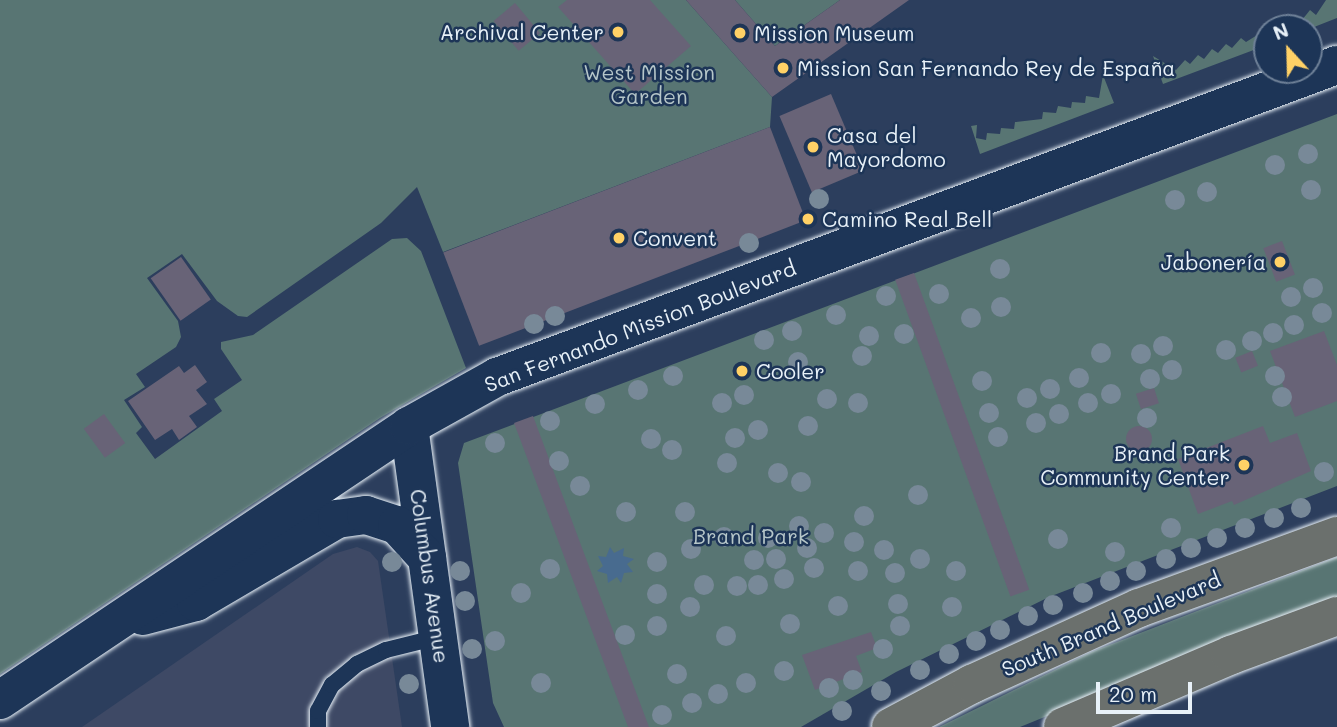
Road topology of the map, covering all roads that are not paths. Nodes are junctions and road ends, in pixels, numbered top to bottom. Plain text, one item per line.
1 (1337, 65) edge
2 (409, 426) junction
3 (1337, 536) edge
4 (427, 558) junction
5 (1337, 616) edge
6 (113, 624) junction
7 (438, 637) junction
8 (0, 699) edge
9 (318, 727) edge
10 (450, 727) edge
11 (891, 727) edge
12 (1063, 727) edge

1 - 2 main road, San Fernando Mission Boulevard
2 - 4 main road, Columbus Avenue
2 - 6 main road, San Fernando Mission Boulevard
3 - 11 main road, South Brand Boulevard
4 - 6 main road
4 - 7 main road, Columbus Avenue
5 - 12 main road
6 - 8 main road, San Fernando Mission Boulevard
7 - 9 lane
7 - 10 main road, Columbus Avenue

